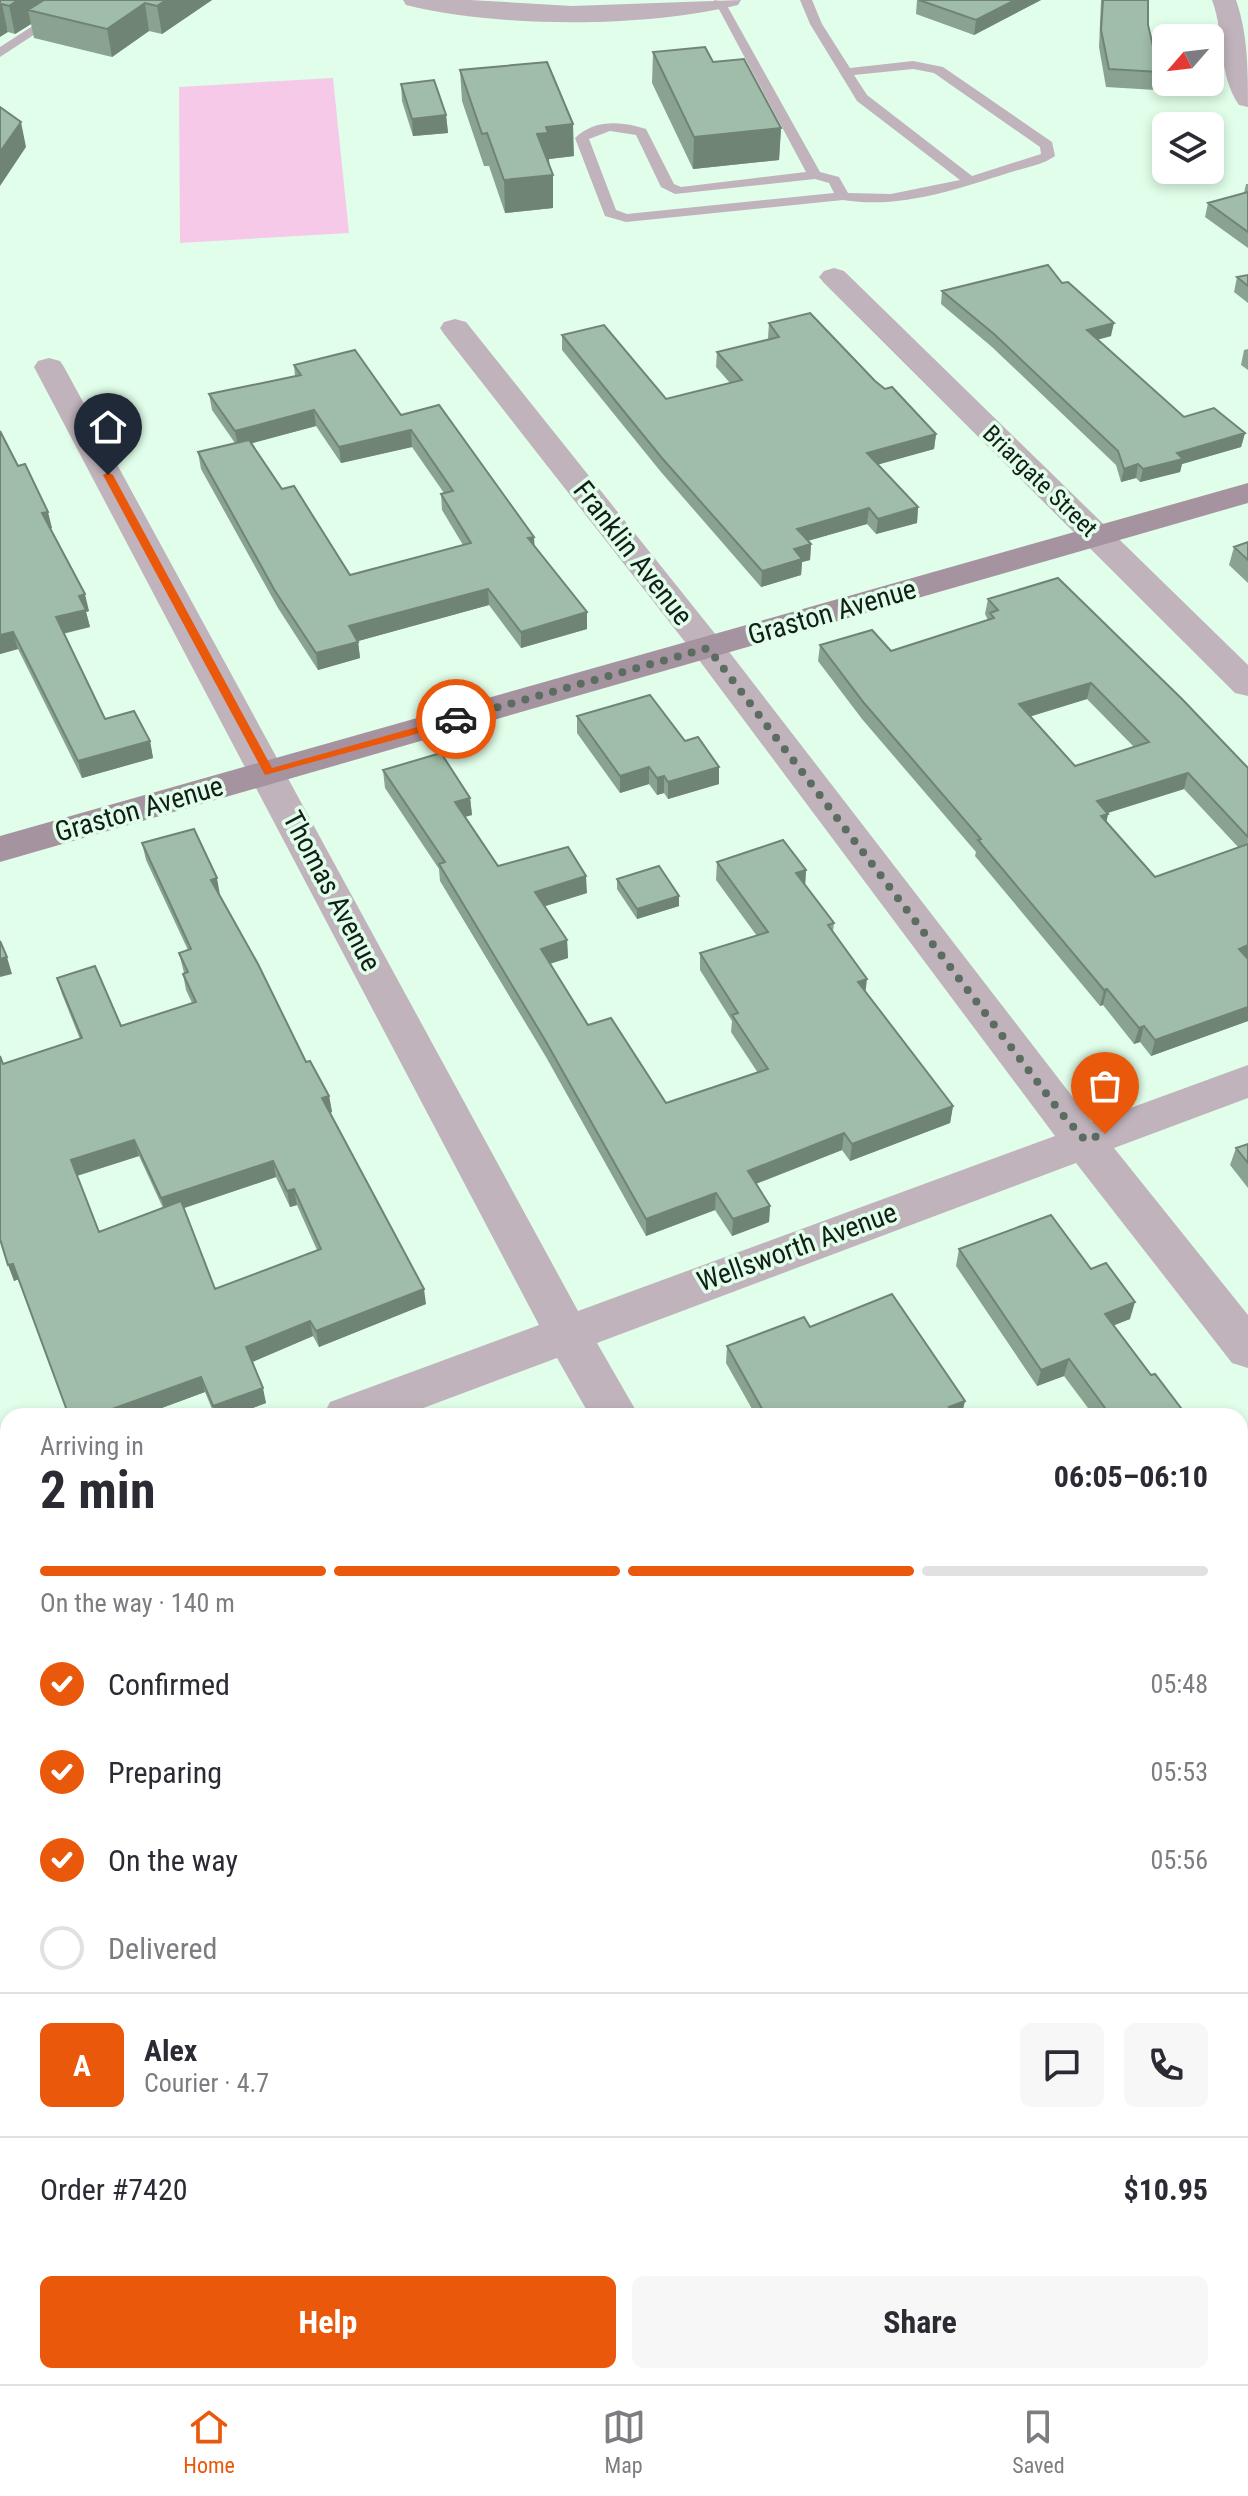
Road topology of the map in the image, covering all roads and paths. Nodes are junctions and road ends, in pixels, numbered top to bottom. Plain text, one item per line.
1 (81, 0) edge
2 (415, 0) edge
3 (806, 0) edge
4 (1224, 0) edge
5 (724, 1) edge
6 (0, 53) edge
7 (846, 72) junction
8 (1248, 99) edge
9 (815, 175) junction
10 (970, 181) junction
11 (843, 196) junction
12 (834, 277) dead end
13 (455, 328) dead end
14 (49, 367) dead end
15 (1248, 493) edge
16 (1097, 536) junction
17 (708, 648) junction
18 (1248, 685) edge
19 (269, 773) junction
20 (0, 849) edge
21 (1248, 1081) edge
22 (1085, 1140) junction
23 (567, 1333) junction
24 (1248, 1349) edge
25 (368, 1408) edge
26 (610, 1408) edge

1 - 6 lane
2 - 5 street
3 - 7 lane
4 - 8 street
5 - 9 lane
7 - 10 lane
7 - 10 lane
9 - 11 lane
9 - 11 lane
10 - 11 lane
12 - 16 street, Briargate Street
13 - 17 street, Franklin Avenue
14 - 19 street, Thomas Avenue
15 - 16 street, Graston Avenue
16 - 17 street, Graston Avenue
16 - 18 street, Briargate Street
17 - 19 street, Graston Avenue
17 - 22 street, Franklin Avenue
19 - 20 street, Graston Avenue
19 - 23 street, Thomas Avenue
21 - 22 street, Wellsworth Avenue
22 - 23 street, Wellsworth Avenue
22 - 24 street, Franklin Avenue
23 - 25 street, Wellsworth Avenue
23 - 26 street, Thomas Avenue

